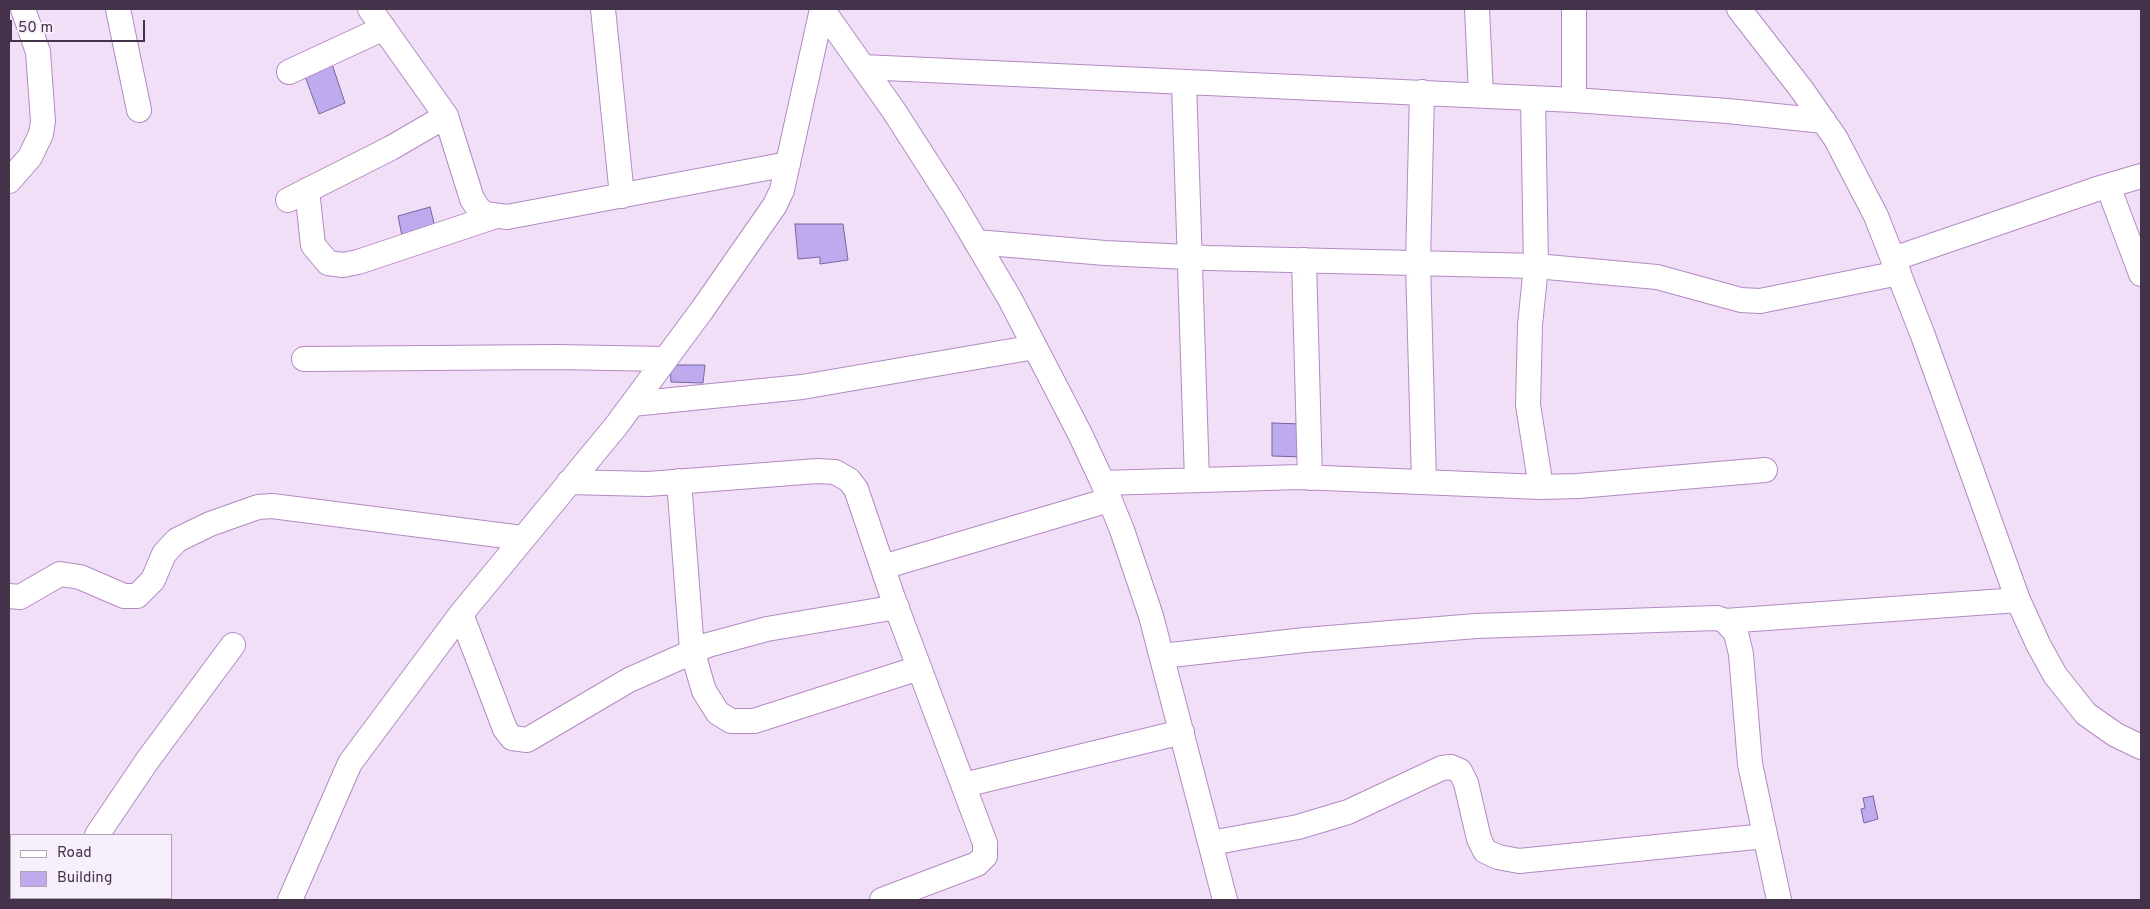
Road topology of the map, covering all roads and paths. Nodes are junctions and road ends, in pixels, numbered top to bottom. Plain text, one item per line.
1 (23, 9) edge
2 (118, 9) edge
3 (370, 9) edge
4 (603, 9) edge
5 (822, 9) edge
6 (1477, 9) edge
7 (1574, 9) edge
8 (1739, 9) edge
9 (384, 28) junction
10 (864, 68) junction
11 (289, 72) dead end
12 (1184, 82) junction
13 (1422, 92) junction
14 (1481, 95) junction
15 (1533, 98) junction
16 (1574, 100) junction
17 (139, 110) dead end
18 (446, 116) junction
19 (1824, 121) junction
20 (788, 164) junction
21 (2141, 176) edge
22 (9, 181) edge
23 (2108, 186) junction
24 (622, 196) junction
25 (493, 217) junction
26 (976, 242) junction
27 (1190, 257) junction
28 (1304, 260) junction
29 (1418, 263) junction
30 (1536, 266) junction
31 (1896, 266) junction
32 (2141, 274) edge
33 (1035, 346) junction
34 (304, 359) dead end
35 (665, 359) junction
36 (632, 404) junction
37 (1765, 470) dead end
38 (1310, 478) junction
39 (1198, 480) junction
40 (569, 482) junction
41 (679, 482) junction
42 (1424, 482) junction
43 (1541, 487) junction
44 (1106, 491) junction
45 (522, 538) junction
46 (883, 567) junction
47 (9, 596) edge
48 (2018, 600) junction
49 (897, 607) junction
50 (461, 614) junction
51 (1726, 621) junction
52 (232, 646) dead end
53 (692, 650) junction
54 (1162, 656) junction
55 (919, 668) junction
56 (1182, 732) junction
57 (2141, 747) edge
58 (964, 785) junction
59 (98, 834) edge
60 (1764, 836) junction
61 (1210, 843) junction
62 (290, 900) edge
63 (882, 900) edge
64 (1225, 900) edge
65 (1779, 900) edge

1 - 22 street
2 - 17 street
3 - 9 street
4 - 24 street
5 - 10 street
5 - 20 street
6 - 14 street
7 - 16 street
8 - 19 street
9 - 11 street
9 - 18 street
10 - 12 street
10 - 26 street
12 - 13 street
12 - 27 street
13 - 14 street
13 - 29 street
14 - 15 street
15 - 16 street
15 - 30 street
16 - 19 street
18 - 25 street
18 - 25 street
19 - 31 street
20 - 24 street
20 - 35 street
21 - 23 street
23 - 31 street
23 - 32 street
24 - 25 street
26 - 27 street
26 - 33 street
27 - 28 street
27 - 39 street
28 - 29 street
28 - 38 street
29 - 30 street
29 - 42 street
30 - 31 street
30 - 43 street
31 - 48 street
33 - 36 street
33 - 44 street
34 - 35 street
35 - 36 street
36 - 40 street
37 - 43 street
38 - 39 street
38 - 42 street
39 - 44 street
40 - 41 street
40 - 45 street
41 - 46 street
41 - 53 street
42 - 43 street
44 - 46 street
44 - 54 street
45 - 47 street
45 - 50 street
46 - 49 street
48 - 51 street
48 - 57 street
49 - 53 street
49 - 55 street
50 - 53 street
50 - 62 street
51 - 54 street
51 - 60 street
52 - 59 street
53 - 55 street
54 - 56 street
55 - 58 street
56 - 58 street
56 - 61 street
58 - 63 street
60 - 61 street
60 - 65 street
61 - 64 street

